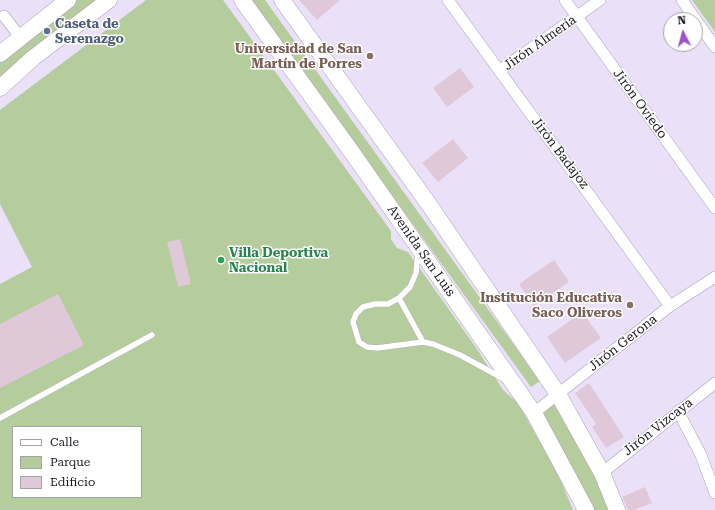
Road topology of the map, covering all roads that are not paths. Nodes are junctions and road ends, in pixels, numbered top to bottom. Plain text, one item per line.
1 (68, 0) edge
2 (109, 0) edge
3 (242, 0) edge
4 (282, 0) edge
5 (448, 0) edge
6 (565, 0) edge
7 (600, 0) edge
8 (682, 0) edge
9 (4, 16) dead end
10 (577, 16) junction
11 (20, 36) junction
12 (715, 47) edge
13 (0, 54) edge
14 (499, 71) junction
15 (0, 88) edge
16 (715, 208) edge
17 (418, 247) junction
18 (715, 277) edge
19 (399, 298) junction
20 (670, 306) junction
21 (152, 335) dead end
22 (423, 342) junction
23 (715, 383) edge
24 (515, 386) junction
25 (558, 394) junction
26 (678, 411) junction
27 (534, 413) junction
28 (0, 418) edge
29 (602, 473) junction
30 (715, 493) edge
31 (586, 510) edge
32 (618, 510) edge

1 - 11 main road
2 - 15 main road
3 - 17 main road, Avenida San Luis
4 - 25 main road
5 - 14 street, Jirón Badajoz
6 - 10 street, Jirón Oviedo
7 - 10 street, Jirón Almería
8 - 12 street
9 - 11 street
10 - 14 street, Jirón Almería
10 - 16 street, Jirón Oviedo
11 - 13 main road
14 - 20 street, Jirón Badajoz
17 - 19 lane
17 - 24 main road, Avenida San Luis
18 - 20 street, Jirón Gerona
19 - 22 lane
19 - 22 lane
20 - 25 street, Jirón Gerona
21 - 28 lane
22 - 24 lane
23 - 26 street, Jirón Vizcaya
24 - 27 main road, Avenida San Luis
25 - 27 street, Jirón Gerona
25 - 29 main road
26 - 29 street, Jirón Vizcaya
26 - 30 street
27 - 31 main road, Avenida San Luis
29 - 32 main road

